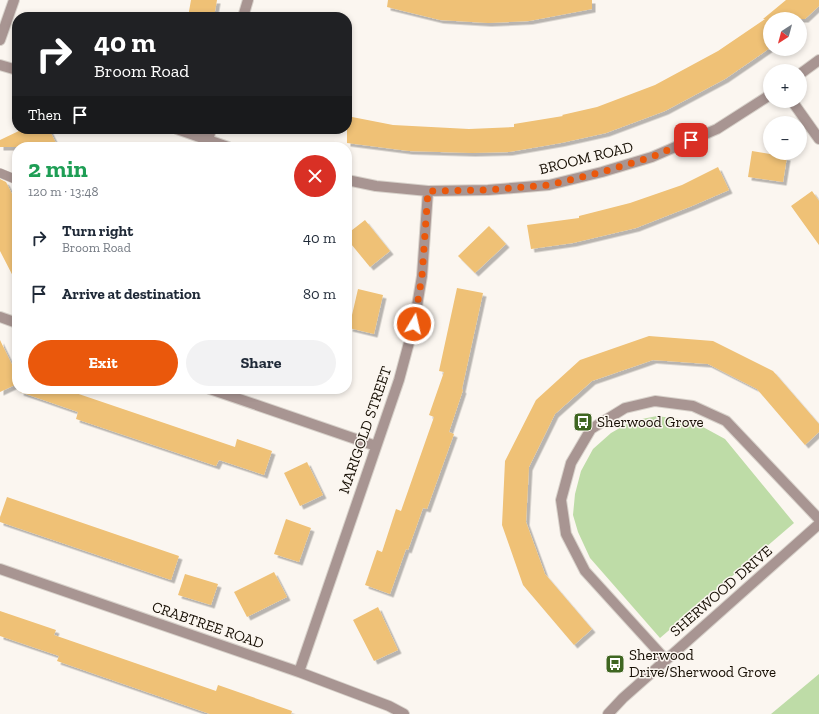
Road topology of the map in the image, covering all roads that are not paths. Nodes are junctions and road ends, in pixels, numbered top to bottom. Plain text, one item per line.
1 (14, 0) edge
2 (248, 0) edge
3 (244, 12) edge
4 (0, 40) edge
5 (819, 60) edge
6 (0, 65) edge
7 (12, 69) edge
8 (807, 69) edge
9 (763, 99) edge
10 (797, 108) edge
11 (190, 134) edge
12 (210, 134) edge
13 (819, 139) edge
14 (208, 141) junction
15 (211, 142) edge
16 (0, 173) edge
17 (12, 178) edge
18 (352, 181) edge
19 (428, 191) junction
20 (0, 317) edge
21 (12, 321) edge
22 (225, 394) edge
23 (376, 446) junction
24 (819, 519) edge
25 (819, 524) edge
26 (0, 569) edge
27 (666, 660) junction
28 (299, 672) junction
29 (404, 714) edge
30 (608, 714) edge

1 - 4 street
2 - 3 street
5 - 8 street
6 - 7 street
9 - 19 street, BROOM ROAD
10 - 13 street
11 - 14 street
12 - 14 street
14 - 15 street
16 - 17 lane
18 - 19 street, BROOM ROAD
19 - 23 street, MARIGOLD STREET
20 - 21 street
22 - 23 street
23 - 28 street, MARIGOLD STREET
24 - 27 street
25 - 27 street, SHERWOOD DRIVE
26 - 28 street, CRABTREE ROAD
27 - 30 street, SHERWOOD DRIVE
28 - 29 street, CRABTREE ROAD

